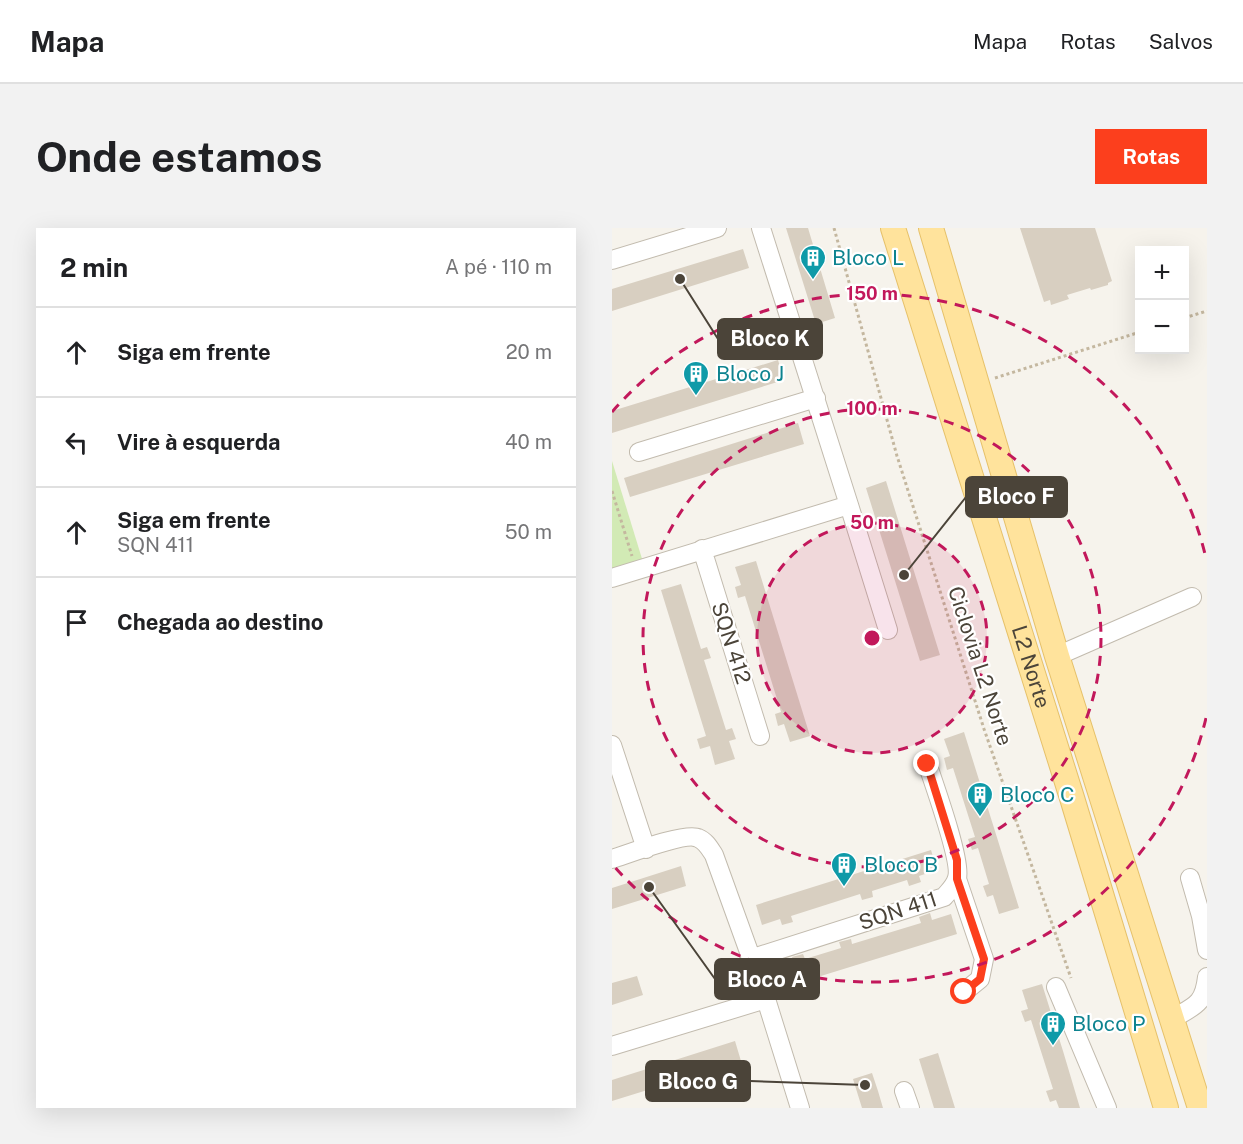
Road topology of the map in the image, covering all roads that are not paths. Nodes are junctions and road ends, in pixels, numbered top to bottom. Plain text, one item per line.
1 (717, 228) edge
2 (761, 228) edge
3 (893, 228) edge
4 (931, 228) edge
5 (612, 260) edge
6 (816, 398) junction
7 (639, 452) dead end
8 (849, 505) junction
9 (702, 549) junction
10 (612, 578) edge
11 (1192, 597) dead end
12 (888, 630) dead end
13 (1057, 656) junction
14 (760, 735) dead end
15 (612, 745) edge
16 (927, 764) dead end
17 (1072, 798) junction
18 (1102, 800) junction
19 (646, 849) junction
20 (612, 859) edge
21 (1190, 878) dead end
22 (957, 879) junction
23 (1207, 950) edge
24 (750, 959) junction
25 (1207, 977) edge
26 (1065, 988) road end
27 (964, 992) dead end
28 (766, 999) junction
29 (1172, 1020) junction
30 (612, 1046) edge
31 (904, 1090) dead end
32 (800, 1108) edge
33 (910, 1108) edge
34 (1107, 1108) edge
35 (1166, 1108) edge
36 (1200, 1108) edge

1 - 5 street
2 - 6 street
3 - 17 main road, L2 Norte
4 - 13 main road, L2 Norte
6 - 7 street
6 - 8 street
8 - 9 street
8 - 12 street
9 - 10 street
9 - 14 street, SQN 412
11 - 13 street
13 - 18 main road, L2 Norte
15 - 19 street
16 - 22 street, SQN 411
17 - 18 main road
17 - 35 main road, L2 Norte
18 - 29 main road, L2 Norte
19 - 20 street
19 - 24 street
21 - 23 street
22 - 24 street, SQN 411
22 - 27 street
24 - 28 street
25 - 29 street
26 - 34 street
28 - 30 street
28 - 32 street
29 - 36 main road, L2 Norte
31 - 33 street

